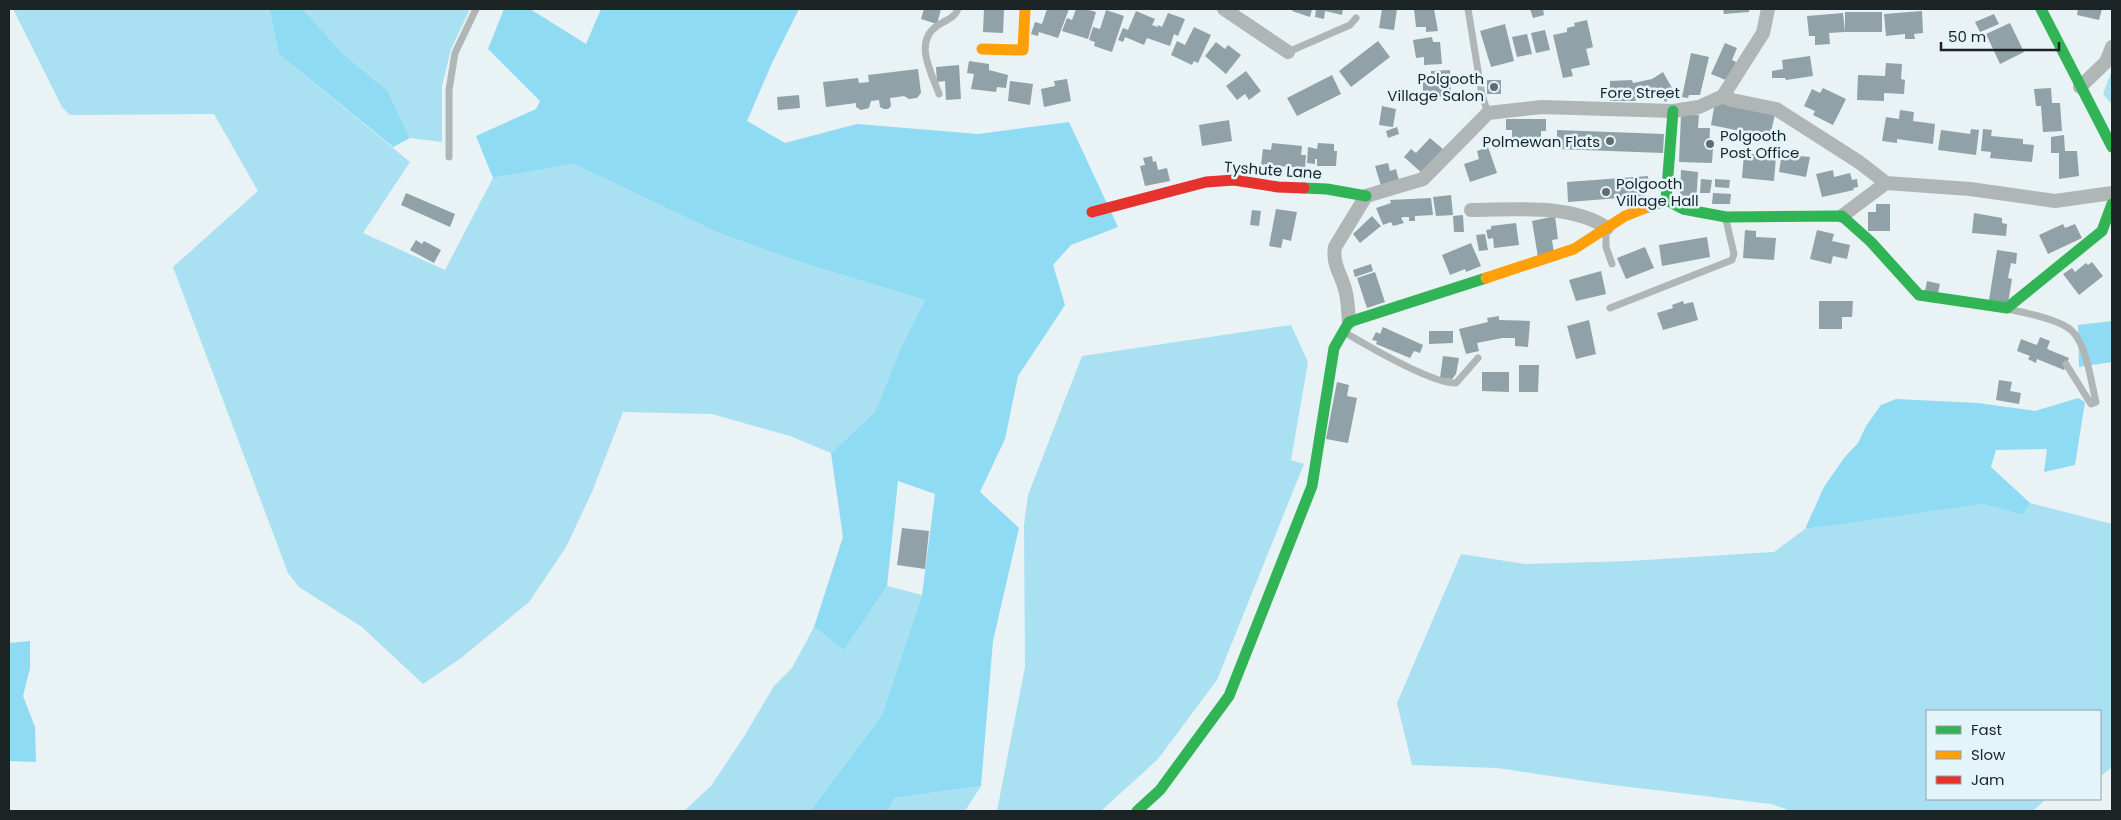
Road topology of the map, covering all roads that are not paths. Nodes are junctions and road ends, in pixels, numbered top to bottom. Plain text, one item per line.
1 (476, 9) edge
2 (958, 9) edge
3 (1025, 9) edge
4 (1224, 9) edge
5 (1468, 9) edge
6 (1768, 9) edge
7 (2041, 9) edge
8 (1356, 18) dead end
9 (2112, 47) edge
10 (982, 48) dead end
11 (1288, 52) joint
12 (2080, 87) junction
13 (939, 94) dead end
14 (1723, 96) junction
15 (1673, 111) junction
16 (1488, 113) junction
17 (2112, 147) edge
18 (449, 157) dead end
19 (1886, 183) junction
20 (2112, 193) edge
21 (1366, 196) junction
22 (1666, 200) junction
23 (2112, 204) edge
24 (1471, 210) dead end
25 (1092, 212) dead end
26 (1842, 216) junction
27 (1726, 217) junction
28 (1607, 228) junction
29 (1612, 264) dead end
30 (1610, 308) dead end
31 (2007, 308) junction
32 (1346, 327) junction
33 (1478, 358) dead end
34 (2066, 364) dead end
35 (1137, 811) edge

1 - 18 lane
2 - 13 lane
3 - 10 street
4 - 11 street
5 - 16 lane
6 - 14 street
7 - 12 street
8 - 11 lane
9 - 12 street
12 - 17 street
14 - 15 street, Fore Street
14 - 19 street
15 - 16 street, Fore Street
15 - 22 street
16 - 21 street
19 - 20 street
19 - 26 street
21 - 25 street, Tyshute Lane
21 - 32 street
22 - 27 street
22 - 28 street
23 - 31 street
24 - 28 street
26 - 27 street
26 - 31 street
27 - 30 lane
28 - 29 lane
28 - 32 street
31 - 34 lane
32 - 33 lane
32 - 35 street

